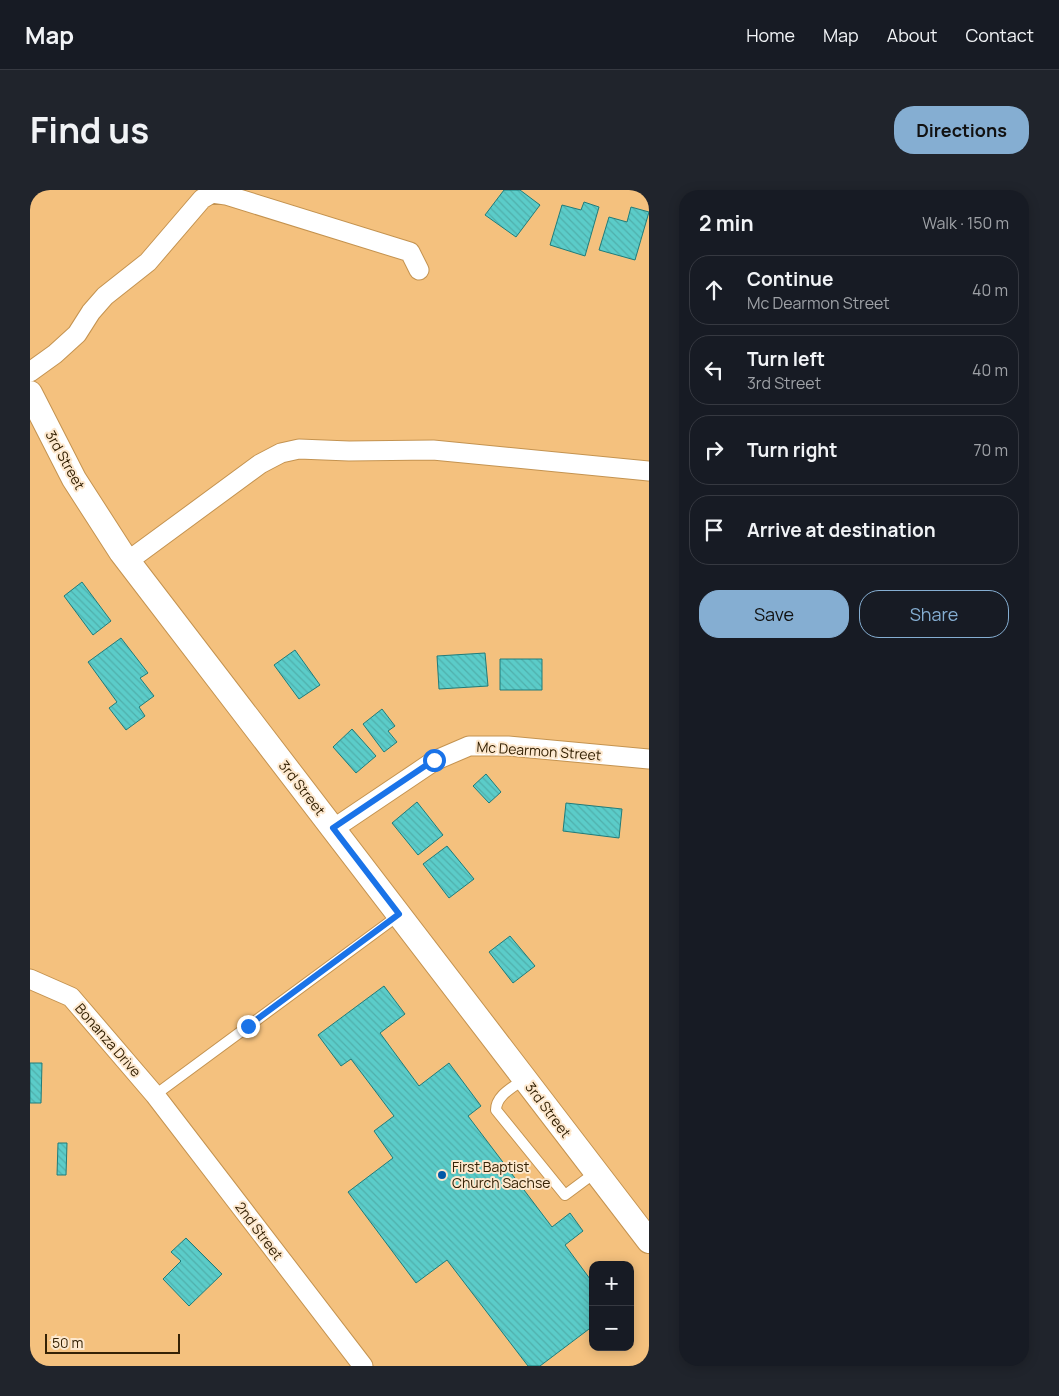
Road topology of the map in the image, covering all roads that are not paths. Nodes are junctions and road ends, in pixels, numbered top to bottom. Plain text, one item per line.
1 (419, 270) dead end
2 (30, 372) edge
3 (30, 393) edge
4 (649, 471) edge
5 (128, 561) junction
6 (649, 759) edge
7 (333, 828) junction
8 (399, 914) junction
9 (30, 979) edge
10 (524, 1079) junction
11 (155, 1095) junction
12 (596, 1172) junction
13 (649, 1240) edge
14 (363, 1366) edge

1 - 2 street
3 - 5 street, 3rd Street
4 - 5 street
5 - 7 street, 3rd Street
6 - 7 street, Mc Dearmon Street
7 - 8 street, 3rd Street
8 - 10 street, 3rd Street
8 - 11 lane
9 - 11 street, Bonanza Drive
10 - 12 street, 3rd Street
10 - 12 lane
11 - 14 street, 2nd Street
12 - 13 street, 3rd Street

